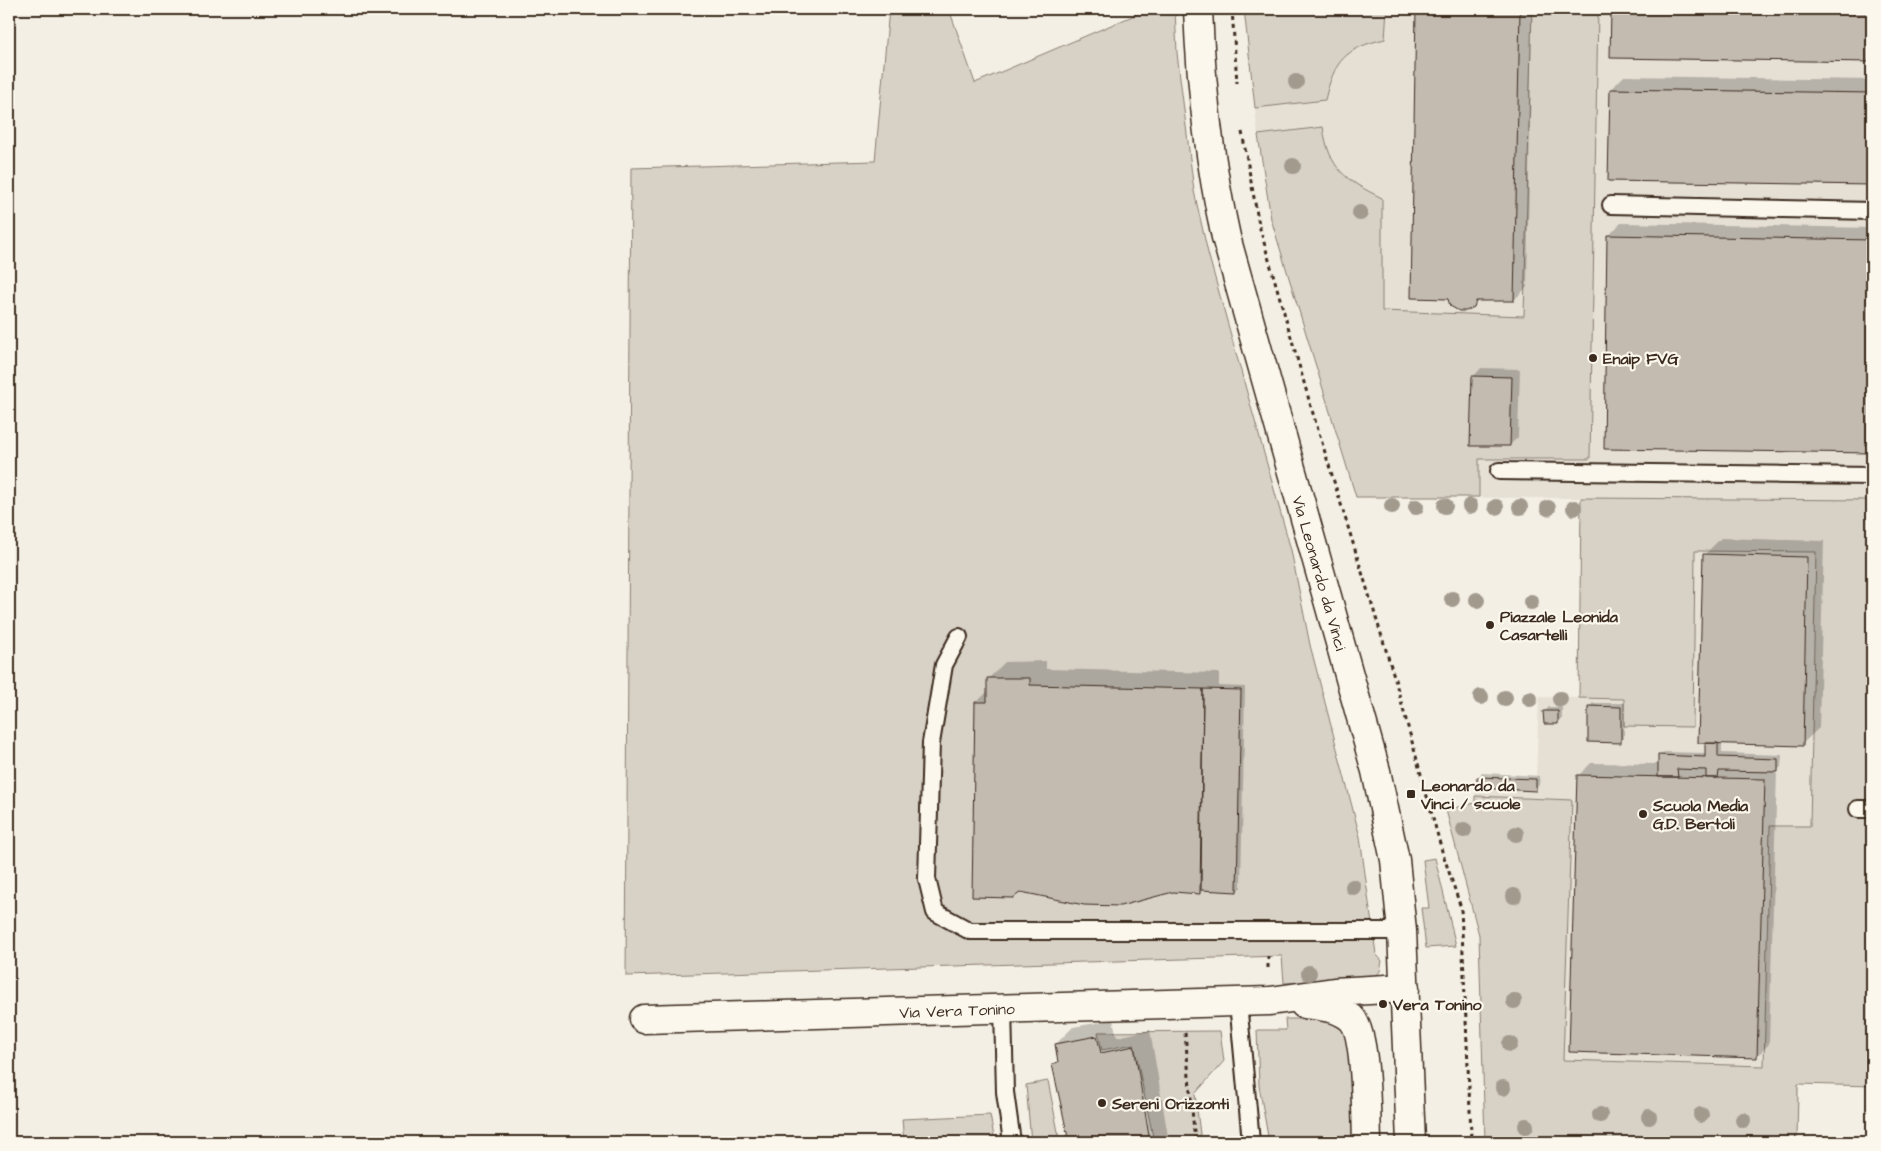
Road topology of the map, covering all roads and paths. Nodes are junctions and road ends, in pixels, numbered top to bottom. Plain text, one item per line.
1 (1198, 9) edge
2 (1232, 9) edge
3 (1237, 93) dead end
4 (1241, 129) dead end
5 (1610, 205) dead end
6 (1872, 211) edge
7 (1499, 471) dead end
8 (1872, 476) edge
9 (959, 637) dead end
10 (1402, 931) junction
11 (1405, 988) junction
12 (1270, 1001) junction
13 (1238, 1002) junction
14 (1003, 1008) junction
15 (644, 1019) dead end
16 (1184, 1026) dead end
17 (1012, 1142) edge
18 (1195, 1142) edge
19 (1251, 1142) edge
20 (1367, 1142) edge
21 (1411, 1142) edge
22 (1469, 1142) edge

1 - 10 street, Via Leonardo da Vinci
2 - 3 path
4 - 22 path
5 - 6 lane
7 - 8 lane
9 - 10 lane
10 - 11 street, Via Leonardo da Vinci
11 - 12 street, Via Vera Tonino
11 - 21 street, Via Leonardo da Vinci
12 - 13 street, Via Vera Tonino
12 - 20 street, Via Vera Tonino
13 - 14 street, Via Vera Tonino
13 - 19 lane
14 - 15 street, Via Vera Tonino
14 - 17 lane
16 - 18 path

